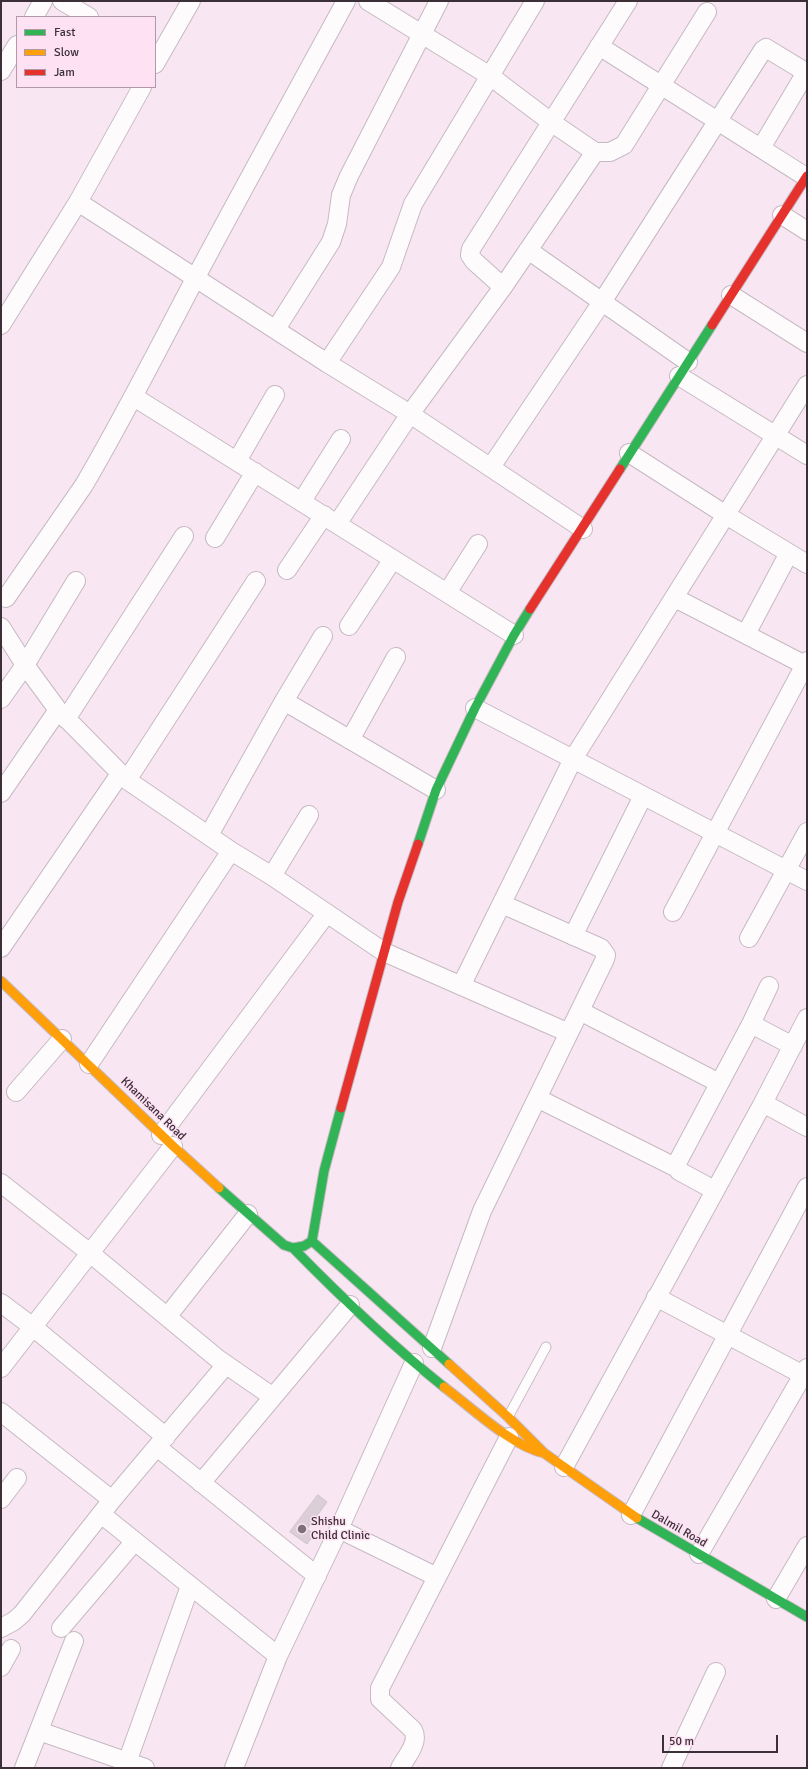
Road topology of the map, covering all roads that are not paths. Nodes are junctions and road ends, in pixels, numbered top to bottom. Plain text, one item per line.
1 (43, 1) edge
2 (62, 1) edge
3 (191, 1) edge
4 (346, 1) edge
5 (368, 1) edge
6 (439, 1) edge
7 (534, 1) edge
8 (628, 1) edge
9 (708, 12) dead end
10 (35, 16) edge
11 (87, 16) edge
12 (422, 34) junction
13 (599, 46) junction
14 (16, 47) edge
15 (156, 60) edge
16 (1, 71) edge
17 (490, 76) junction
18 (662, 85) junction
19 (141, 88) edge
20 (719, 121) junction
21 (551, 122) junction
22 (761, 148) junction
23 (595, 152) junction
24 (807, 176) edge
25 (78, 202) junction
26 (782, 215) junction
27 (807, 231) edge
28 (528, 250) junction
29 (195, 278) junction
30 (503, 287) junction
31 (731, 295) junction
32 (602, 302) junction
33 (2, 319) edge
34 (276, 330) junction
35 (807, 343) edge
36 (327, 363) junction
37 (683, 369) junction
38 (807, 385) edge
39 (275, 395) dead end
40 (134, 397) junction
41 (410, 414) junction
42 (775, 435) junction
43 (341, 439) dead end
44 (629, 453) junction
45 (807, 455) edge
46 (236, 461) junction
47 (491, 467) junction
48 (254, 472) junction
49 (302, 502) junction
50 (726, 515) junction
51 (331, 520) junction
52 (583, 529) junction
53 (184, 536) dead end
54 (215, 538) dead end
55 (478, 544) dead end
56 (789, 553) junction
57 (393, 559) junction
58 (807, 564) edge
59 (287, 570) dead end
60 (76, 580) dead end
61 (1, 581) edge
62 (256, 581) dead end
63 (447, 593) junction
64 (675, 598) junction
65 (3, 604) edge
66 (349, 626) dead end
67 (1, 627) edge
68 (746, 634) junction
69 (514, 635) junction
70 (323, 636) dead end
71 (396, 657) dead end
72 (25, 664) junction
73 (806, 664) edge
74 (1, 700) edge
75 (284, 701) junction
76 (475, 708) junction
77 (62, 714) junction
78 (350, 740) junction
79 (573, 759) junction
80 (123, 777) junction
81 (436, 790) junction
82 (1, 793) edge
83 (643, 796) junction
84 (309, 815) dead end
85 (807, 832) edge
86 (714, 833) junction
87 (209, 836) junction
88 (231, 852) junction
89 (786, 870) junction
90 (272, 876) junction
91 (807, 881) edge
92 (502, 904) junction
93 (673, 912) dead end
94 (327, 913) junction
95 (573, 936) junction
96 (750, 938) dead end
97 (1, 948) edge
98 (384, 952) junction
99 (1, 981) edge
100 (461, 986) junction
101 (769, 986) dead end
102 (580, 1011) junction
103 (807, 1018) edge
104 (751, 1024) junction
105 (569, 1033) junction
106 (62, 1039) junction
107 (793, 1046) junction
108 (89, 1064) junction
109 (719, 1083) junction
110 (16, 1092) dead end
111 (536, 1098) junction
112 (763, 1102) junction
113 (807, 1127) edge
114 (167, 1140) junction
115 (677, 1168) junction
116 (1, 1183) edge
117 (807, 1187) edge
118 (714, 1190) junction
119 (248, 1214) junction
120 (312, 1241) junction
121 (293, 1248) junction
122 (90, 1253) junction
123 (656, 1297) junction
124 (1, 1303) edge
125 (350, 1304) junction
126 (167, 1317) junction
127 (33, 1327) junction
128 (726, 1336) junction
129 (546, 1347) dead end
130 (432, 1348) junction
131 (218, 1359) junction
132 (414, 1363) junction
133 (1, 1368) edge
134 (806, 1373) edge
135 (273, 1397) junction
136 (1, 1412) edge
137 (508, 1417) junction
138 (510, 1437) junction
139 (161, 1442) junction
140 (544, 1453) junction
141 (564, 1467) junction
142 (17, 1478) dead end
143 (201, 1483) junction
144 (1, 1499) edge
145 (106, 1507) junction
146 (631, 1514) junction
147 (339, 1529) junction
148 (134, 1541) junction
149 (807, 1546) edge
150 (699, 1554) junction
151 (317, 1576) junction
152 (436, 1577) junction
153 (190, 1586) junction
154 (776, 1599) junction
155 (807, 1617) edge
156 (1, 1627) edge
157 (61, 1628) dead end
158 (74, 1641) dead end
159 (11, 1649) dead end
160 (278, 1656) junction
161 (1, 1667) edge
162 (716, 1672) dead end
163 (39, 1731) junction
164 (127, 1765) edge
165 (24, 1768) edge
166 (145, 1768) edge
167 (234, 1768) edge
168 (400, 1768) edge
169 (671, 1768) edge

1 - 10 street
2 - 11 street
3 - 15 street
4 - 29 street
5 - 12 street
6 - 12 street
7 - 17 street
8 - 13 street
9 - 18 street
12 - 17 street
12 - 34 street
13 - 18 street
13 - 21 street
14 - 16 street
17 - 21 street
17 - 36 street
18 - 20 street
18 - 23 street
19 - 25 street
20 - 22 street
20 - 22 street
20 - 32 street
21 - 23 street
21 - 30 street
22 - 24 street
23 - 28 street
24 - 26 street
25 - 29 street
25 - 33 street
26 - 27 street
26 - 31 street
28 - 30 street
28 - 32 street
29 - 34 street
29 - 40 street
30 - 41 street
31 - 35 street
31 - 37 street
32 - 37 street
32 - 47 street
34 - 36 street
36 - 41 street
37 - 42 street
37 - 44 street
38 - 42 street
39 - 46 street
40 - 46 street
40 - 65 street
41 - 47 street
41 - 51 street
42 - 45 street
42 - 50 street
43 - 49 street
44 - 50 street
44 - 52 street
46 - 48 street
47 - 52 street
48 - 49 street
48 - 54 street
49 - 51 street
50 - 56 street
50 - 64 street
51 - 57 street
51 - 59 street
52 - 69 street
53 - 77 street
55 - 63 street
56 - 58 street
56 - 68 street
57 - 63 street
57 - 66 street
60 - 72 street
61 - 65 street
62 - 80 street
63 - 69 street
64 - 68 street
64 - 79 street
67 - 72 street
68 - 73 street
69 - 76 street
70 - 75 street
71 - 78 street
72 - 74 street
72 - 77 street
73 - 86 street
75 - 78 street
75 - 87 street
76 - 79 street
76 - 81 street
77 - 80 street
77 - 82 street
78 - 81 street
79 - 83 street
79 - 92 street
80 - 87 street
80 - 97 street
81 - 98 street
83 - 86 street
83 - 95 street
84 - 90 street
85 - 89 street
86 - 89 street
86 - 93 street
87 - 88 street
88 - 90 street
88 - 108 street
89 - 91 street
89 - 96 street
90 - 94 street
92 - 95 street
92 - 100 street
94 - 98 street
94 - 114 street
95 - 102 street
98 - 100 street
98 - 120 street
99 - 106 street, Khamisana Road
100 - 105 street
101 - 104 street
102 - 105 street
102 - 109 street
103 - 107 street
104 - 107 street
104 - 109 street
105 - 111 street
106 - 108 street, Khamisana Road
106 - 110 street
107 - 112 street
108 - 114 street, Khamisana Road
109 - 115 street
111 - 115 street
111 - 130 street
112 - 113 street
112 - 118 street
114 - 119 street, Khamisana Road
114 - 122 street
115 - 118 street
116 - 122 street
117 - 128 street
118 - 123 street
119 - 121 street, Khamisana Road
119 - 126 street
120 - 121 street
120 - 130 street
121 - 125 street, Khamisana Road
122 - 126 street
122 - 127 street
123 - 128 street
123 - 141 street
124 - 127 street
125 - 132 street, Khamisana Road
125 - 135 street
126 - 131 street
127 - 133 street
127 - 139 street
128 - 134 street
128 - 146 street
129 - 137 lane
130 - 137 street
131 - 135 street
131 - 139 street
132 - 138 street, Khamisana Road
132 - 147 street
134 - 150 street
135 - 143 street
136 - 145 street
137 - 140 street
138 - 140 street, Khamisana Road
138 - 152 street
139 - 143 street
139 - 145 street
140 - 141 street, Dalmil Road
141 - 146 street, Dalmil Road
142 - 144 street
143 - 151 street
145 - 148 street
145 - 156 street
146 - 150 street, Dalmil Road
147 - 151 street
147 - 152 street
148 - 153 street
148 - 157 street
149 - 154 street
150 - 154 street, Dalmil Road
151 - 160 street
152 - 168 street
153 - 160 street
153 - 164 street
154 - 155 street, Dalmil Road
158 - 163 street
159 - 161 street
160 - 167 street
162 - 169 street
163 - 164 street
163 - 165 street
164 - 166 street

